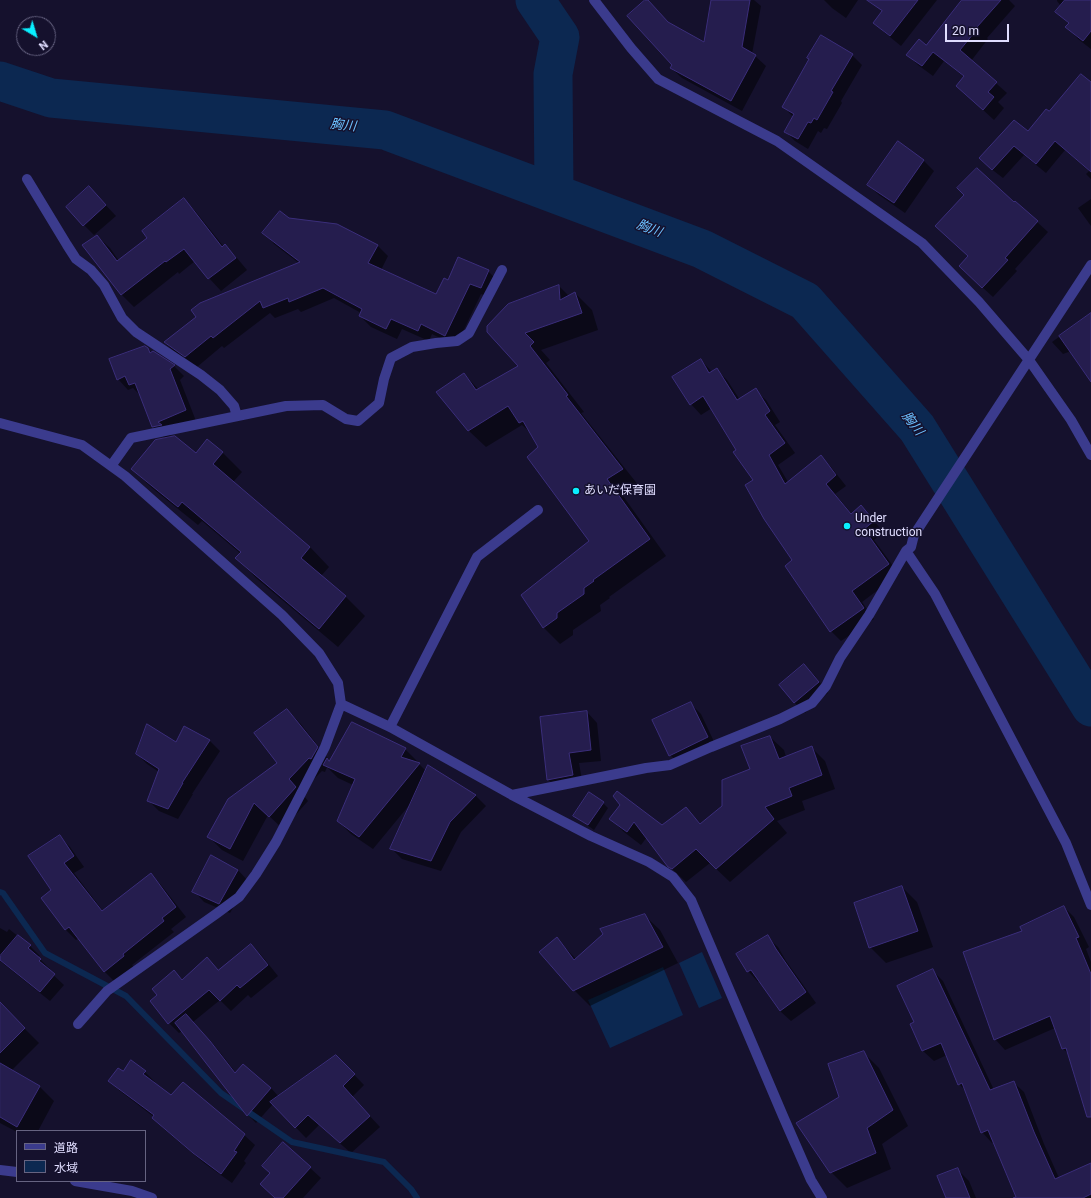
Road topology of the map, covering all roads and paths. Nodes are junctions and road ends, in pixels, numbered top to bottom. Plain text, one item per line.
1 (594, 0) edge
2 (27, 179) dead end
3 (1091, 265) edge
4 (502, 270) dead end
5 (1029, 360) junction
6 (237, 416) junction
7 (0, 423) edge
8 (1091, 455) edge
9 (111, 466) junction
10 (538, 510) dead end
11 (906, 551) junction
12 (341, 704) junction
13 (390, 727) junction
14 (512, 795) junction
15 (1091, 905) edge
16 (78, 1024) dead end
17 (0, 1170) edge
18 (16, 1172) edge
19 (81, 1182) edge
20 (152, 1198) edge
21 (822, 1198) edge

1 - 5 street
2 - 6 street
3 - 5 street
4 - 6 street
5 - 8 street
5 - 11 street
6 - 9 street
7 - 9 street
9 - 12 street
10 - 13 street
11 - 14 street
11 - 15 street
12 - 13 street
12 - 16 street
13 - 14 street
14 - 21 street
17 - 18 street
19 - 20 street

